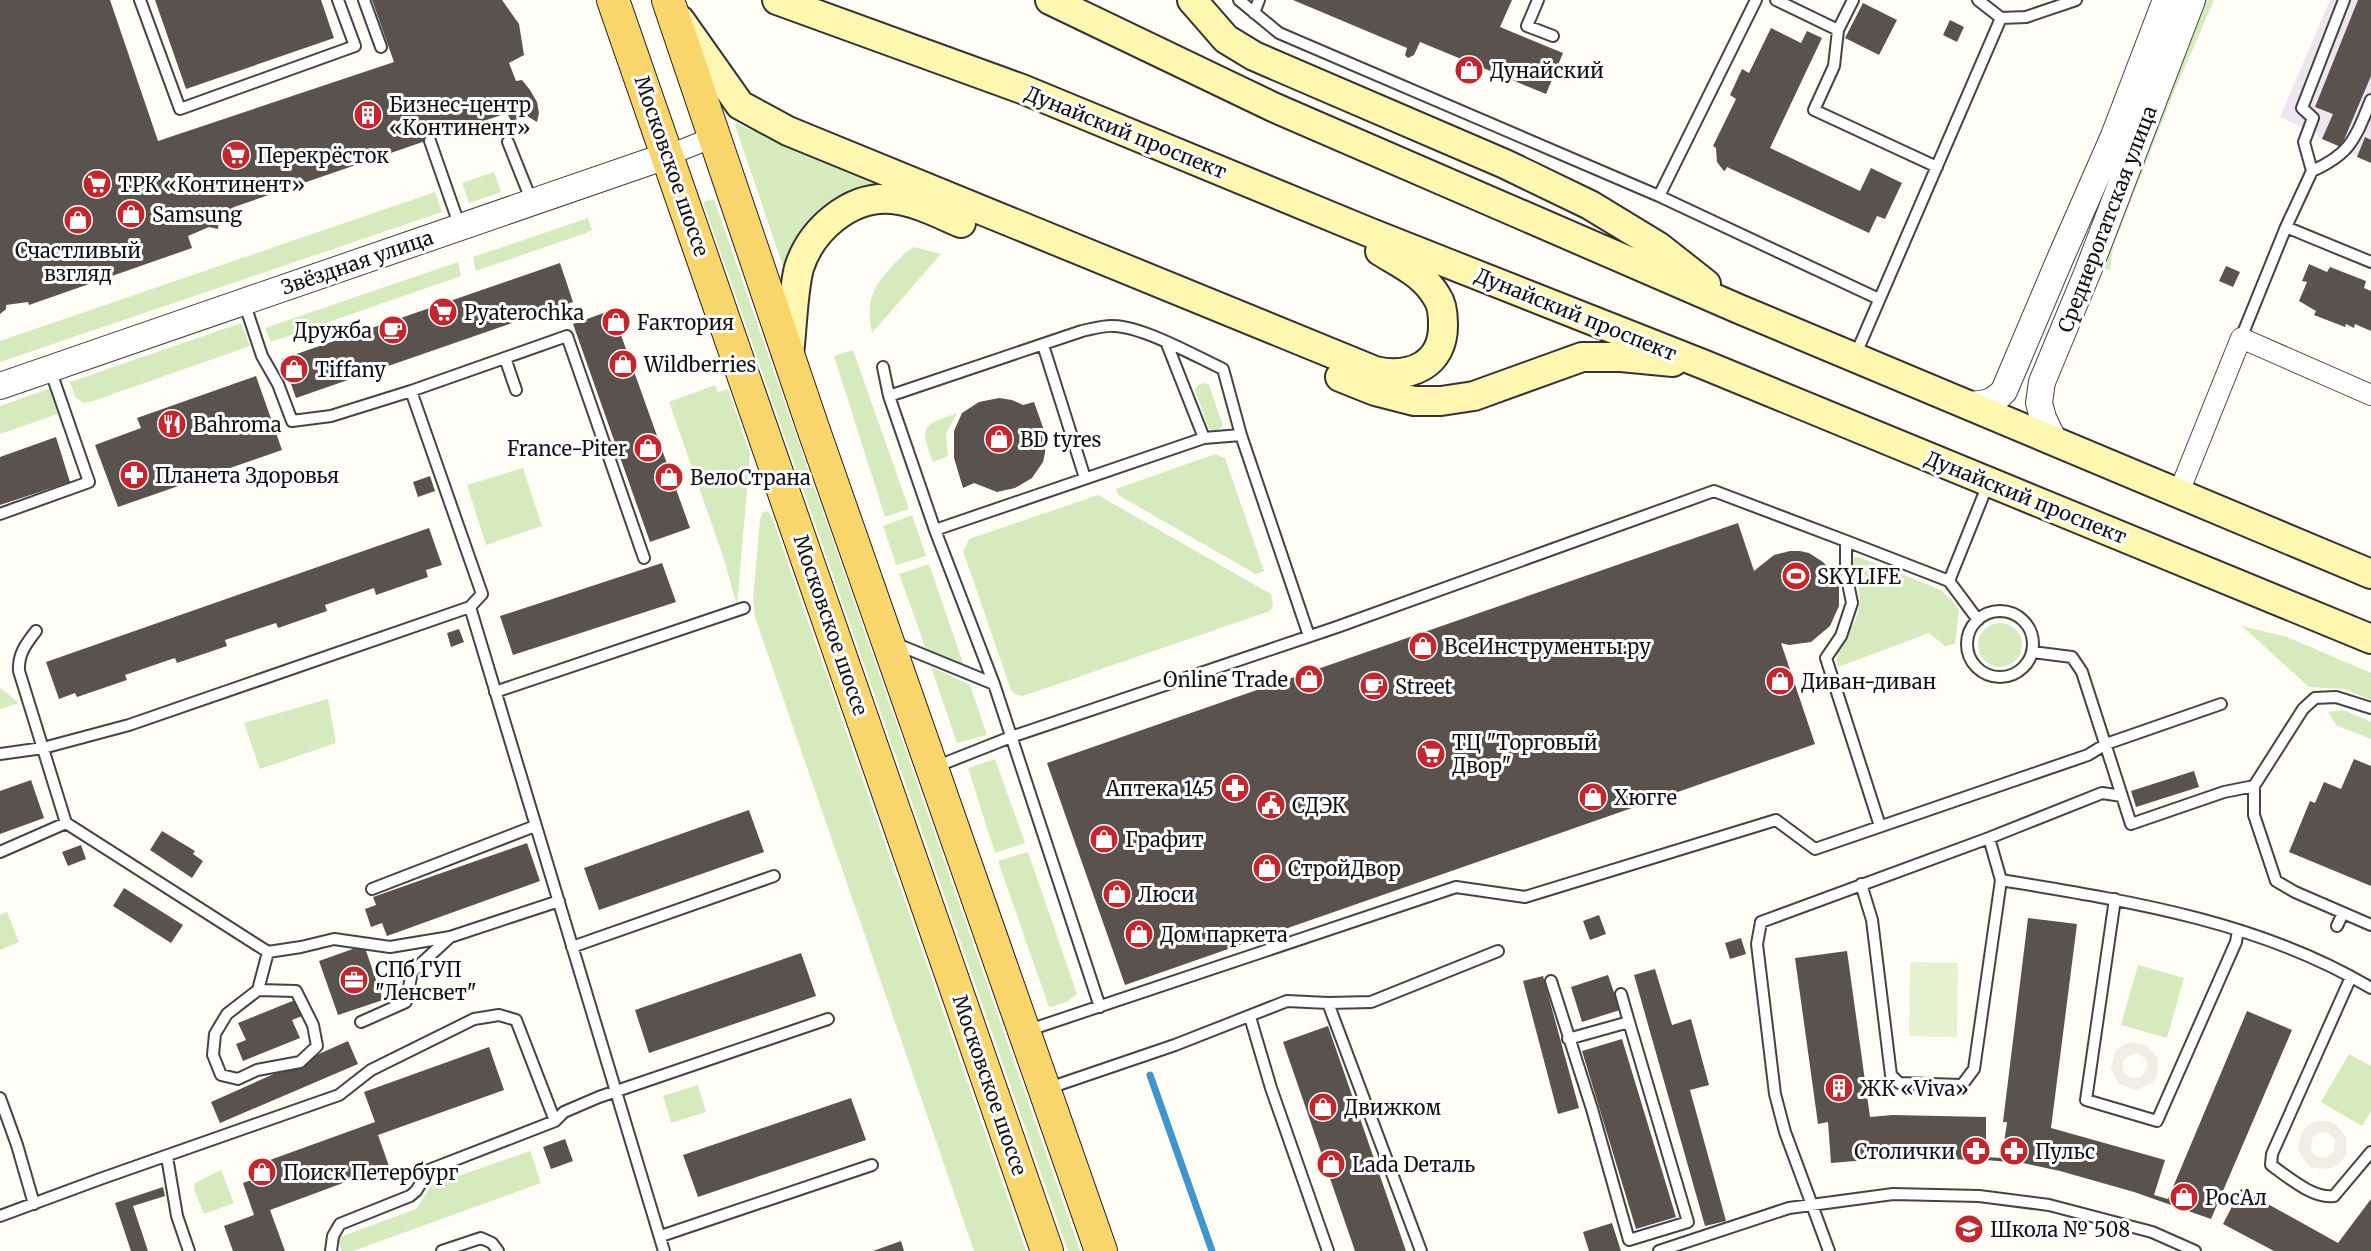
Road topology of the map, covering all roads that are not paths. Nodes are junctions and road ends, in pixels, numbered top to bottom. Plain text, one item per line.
1 (140, 0) edge
2 (338, 0) edge
3 (364, 0) edge
4 (613, 0) edge
5 (777, 0) edge
6 (794, 0) edge
7 (1192, 0) edge
8 (1239, 0) edge
9 (1258, 0) edge
10 (1538, 0) edge
11 (1756, 0) edge
12 (1776, 0) edge
13 (1853, 0) edge
14 (1978, 0) edge
15 (2076, 0) edge
16 (2166, 0) edge
17 (2192, 0) edge
18 (2344, 0) edge
19 (669, 2) edge
20 (1051, 2) edge
21 (1792, 3) edge
22 (1254, 13) junction
23 (821, 14) junction
24 (2001, 18) junction
25 (1838, 30) junction
26 (1553, 36) dead end
27 (381, 47) dead end
28 (2371, 99) edge
29 (2366, 125) edge
30 (714, 137) junction
31 (430, 141) dead end
32 (508, 142) dead end
33 (669, 155) junction
34 (1937, 167) junction
35 (2312, 171) junction
36 (1659, 196) junction
37 (1295, 201) junction
38 (532, 202) junction
39 (460, 227) junction
40 (2286, 227) junction
41 (2371, 262) edge
42 (1879, 299) junction
43 (244, 302) junction
44 (1739, 309) junction
45 (2241, 339) junction
46 (1167, 344) junction
47 (1043, 345) junction
48 (789, 354) junction
49 (1855, 356) junction
50 (505, 358) junction
51 (1705, 365) junction
52 (883, 367) dead end
53 (50, 369) junction
54 (0, 386) edge
55 (516, 390) dead end
56 (411, 391) junction
57 (2371, 394) edge
58 (889, 396) junction
59 (1969, 405) junction
60 (1241, 435) junction
61 (1204, 438) junction
62 (2053, 439) junction
63 (1085, 478) junction
64 (1989, 482) junction
65 (2178, 492) junction
66 (0, 514) edge
67 (935, 530) junction
68 (1846, 541) junction
69 (645, 558) dead end
70 (2371, 574) edge
71 (1949, 581) junction
72 (470, 607) junction
73 (744, 608) dead end
74 (1978, 620) junction
75 (36, 631) dead end
76 (1309, 636) junction
77 (2371, 639) edge
78 (889, 640) junction
79 (2032, 652) junction
80 (994, 684) junction
81 (495, 692) junction
82 (2222, 704) dead end
83 (2371, 708) edge
84 (1011, 737) junction
85 (2106, 744) junction
86 (43, 748) junction
87 (0, 754) edge
88 (933, 768) junction
89 (2254, 786) junction
90 (2122, 796) junction
91 (66, 823) junction
92 (535, 826) junction
93 (1880, 826) junction
94 (1989, 838) junction
95 (0, 852) edge
96 (774, 876) dead end
97 (2001, 880) junction
98 (1861, 884) junction
99 (372, 889) dead end
100 (2115, 899) junction
101 (559, 901) junction
102 (2343, 913) junction
103 (2371, 925) edge
104 (2337, 926) dead end
105 (2238, 930) junction
106 (450, 937) junction
107 (572, 947) junction
108 (1498, 951) dead end
109 (268, 952) junction
110 (2351, 977) junction
111 (1551, 981) dead end
112 (2371, 988) edge
113 (258, 990) junction
114 (1621, 994) dead end
115 (1328, 1004) junction
116 (1100, 1007) junction
117 (1250, 1017) junction
118 (828, 1019) dead end
119 (361, 1022) dead end
120 (1629, 1022) junction
121 (1024, 1032) junction
122 (1568, 1039) junction
123 (1046, 1089) junction
124 (615, 1092) junction
125 (0, 1098) edge
126 (555, 1120) junction
127 (2371, 1152) edge
128 (167, 1156) junction
129 (872, 1165) dead end
130 (34, 1204) junction
131 (1811, 1204) junction
132 (0, 1216) edge
133 (1654, 1232) junction
134 (661, 1236) junction
135 (189, 1251) edge
136 (331, 1251) edge
137 (442, 1251) edge
138 (498, 1251) edge
139 (664, 1251) edge
140 (1047, 1251) edge
141 (1101, 1251) edge
142 (1328, 1251) edge
143 (1421, 1251) edge
144 (1659, 1251) edge
145 (1829, 1251) edge
146 (2195, 1251) edge

1 - 2 lane
3 - 27 lane
4 - 33 main road, Московское шоссе
5 - 23 main road, Дунайский проспект
6 - 23 street
7 - 44 main road
8 - 22 lane
9 - 22 lane
10 - 26 lane
11 - 36 lane
12 - 21 lane
13 - 25 lane
14 - 24 lane
15 - 24 lane
16 - 59 street, Среднерогатская улица
17 - 62 street, Среднерогатская улица
18 - 35 lane
19 - 30 main road
19 - 37 main road
20 - 44 main road
21 - 25 lane
22 - 36 lane
23 - 37 main road, Дунайский проспект
24 - 34 lane
25 - 34 lane
28 - 29 lane
29 - 35 lane
30 - 33 street, Звёздная улица
30 - 48 main road
31 - 39 lane
32 - 38 lane
33 - 38 street, Звёздная улица
33 - 140 main road, Московское шоссе
34 - 42 lane
35 - 40 lane
36 - 42 lane
37 - 51 main road, Дунайский проспект
38 - 39 street, Звёздная улица
39 - 43 street, Звёздная улица
40 - 41 lane
40 - 45 lane
42 - 49 lane
43 - 53 street, Звёздная улица
43 - 56 lane
44 - 49 main road
45 - 57 street
45 - 65 street
46 - 47 lane
46 - 60 lane
46 - 61 lane
47 - 58 lane
47 - 63 lane
48 - 51 main road
48 - 78 main road
49 - 59 main road
50 - 55 lane
50 - 56 lane
50 - 69 lane
51 - 64 main road, Дунайский проспект
52 - 58 lane
53 - 54 street, Звёздная улица
53 - 66 lane
56 - 72 lane
58 - 67 lane
59 - 62 main road
60 - 61 lane
60 - 76 lane
61 - 63 lane
62 - 65 main road
63 - 67 lane
64 - 71 lane
64 - 77 main road, Дунайский проспект
65 - 70 main road
67 - 80 lane
68 - 71 lane
68 - 76 lane
68 - 93 lane
71 - 74 lane
72 - 81 lane
72 - 86 lane
73 - 81 lane
74 - 79 lane
74 - 79 lane
75 - 86 lane
76 - 84 lane
78 - 80 lane
78 - 88 main road
79 - 85 lane
80 - 84 lane
81 - 92 lane
82 - 85 lane
83 - 89 lane
84 - 88 lane
84 - 116 lane
85 - 90 lane
85 - 93 lane
86 - 87 lane
86 - 91 lane
88 - 121 main road
89 - 90 lane
89 - 102 lane
90 - 94 lane
91 - 95 lane
91 - 109 lane
92 - 99 lane
92 - 101 lane
93 - 116 lane
94 - 97 lane
94 - 98 lane
96 - 107 lane
97 - 98 lane
97 - 100 lane
98 - 131 lane
100 - 105 lane
100 - 105 lane
101 - 106 lane
101 - 107 lane
102 - 103 lane
102 - 104 lane
105 - 110 lane
106 - 109 lane
106 - 119 lane
107 - 124 lane
108 - 115 lane
109 - 113 lane
110 - 112 lane
110 - 127 lane
111 - 122 lane
113 - 113 lane
114 - 120 lane
115 - 117 lane
115 - 143 lane
116 - 121 lane
117 - 123 lane
117 - 142 lane
118 - 124 lane
120 - 122 lane
120 - 133 lane
121 - 123 main road
122 - 133 lane
123 - 141 main road
124 - 126 lane
124 - 134 lane
125 - 130 lane
126 - 128 lane
126 - 136 lane
128 - 130 lane
128 - 135 lane
129 - 134 lane
130 - 132 lane
131 - 144 lane
131 - 145 lane
131 - 146 lane
133 - 144 lane
134 - 139 lane
137 - 138 lane

